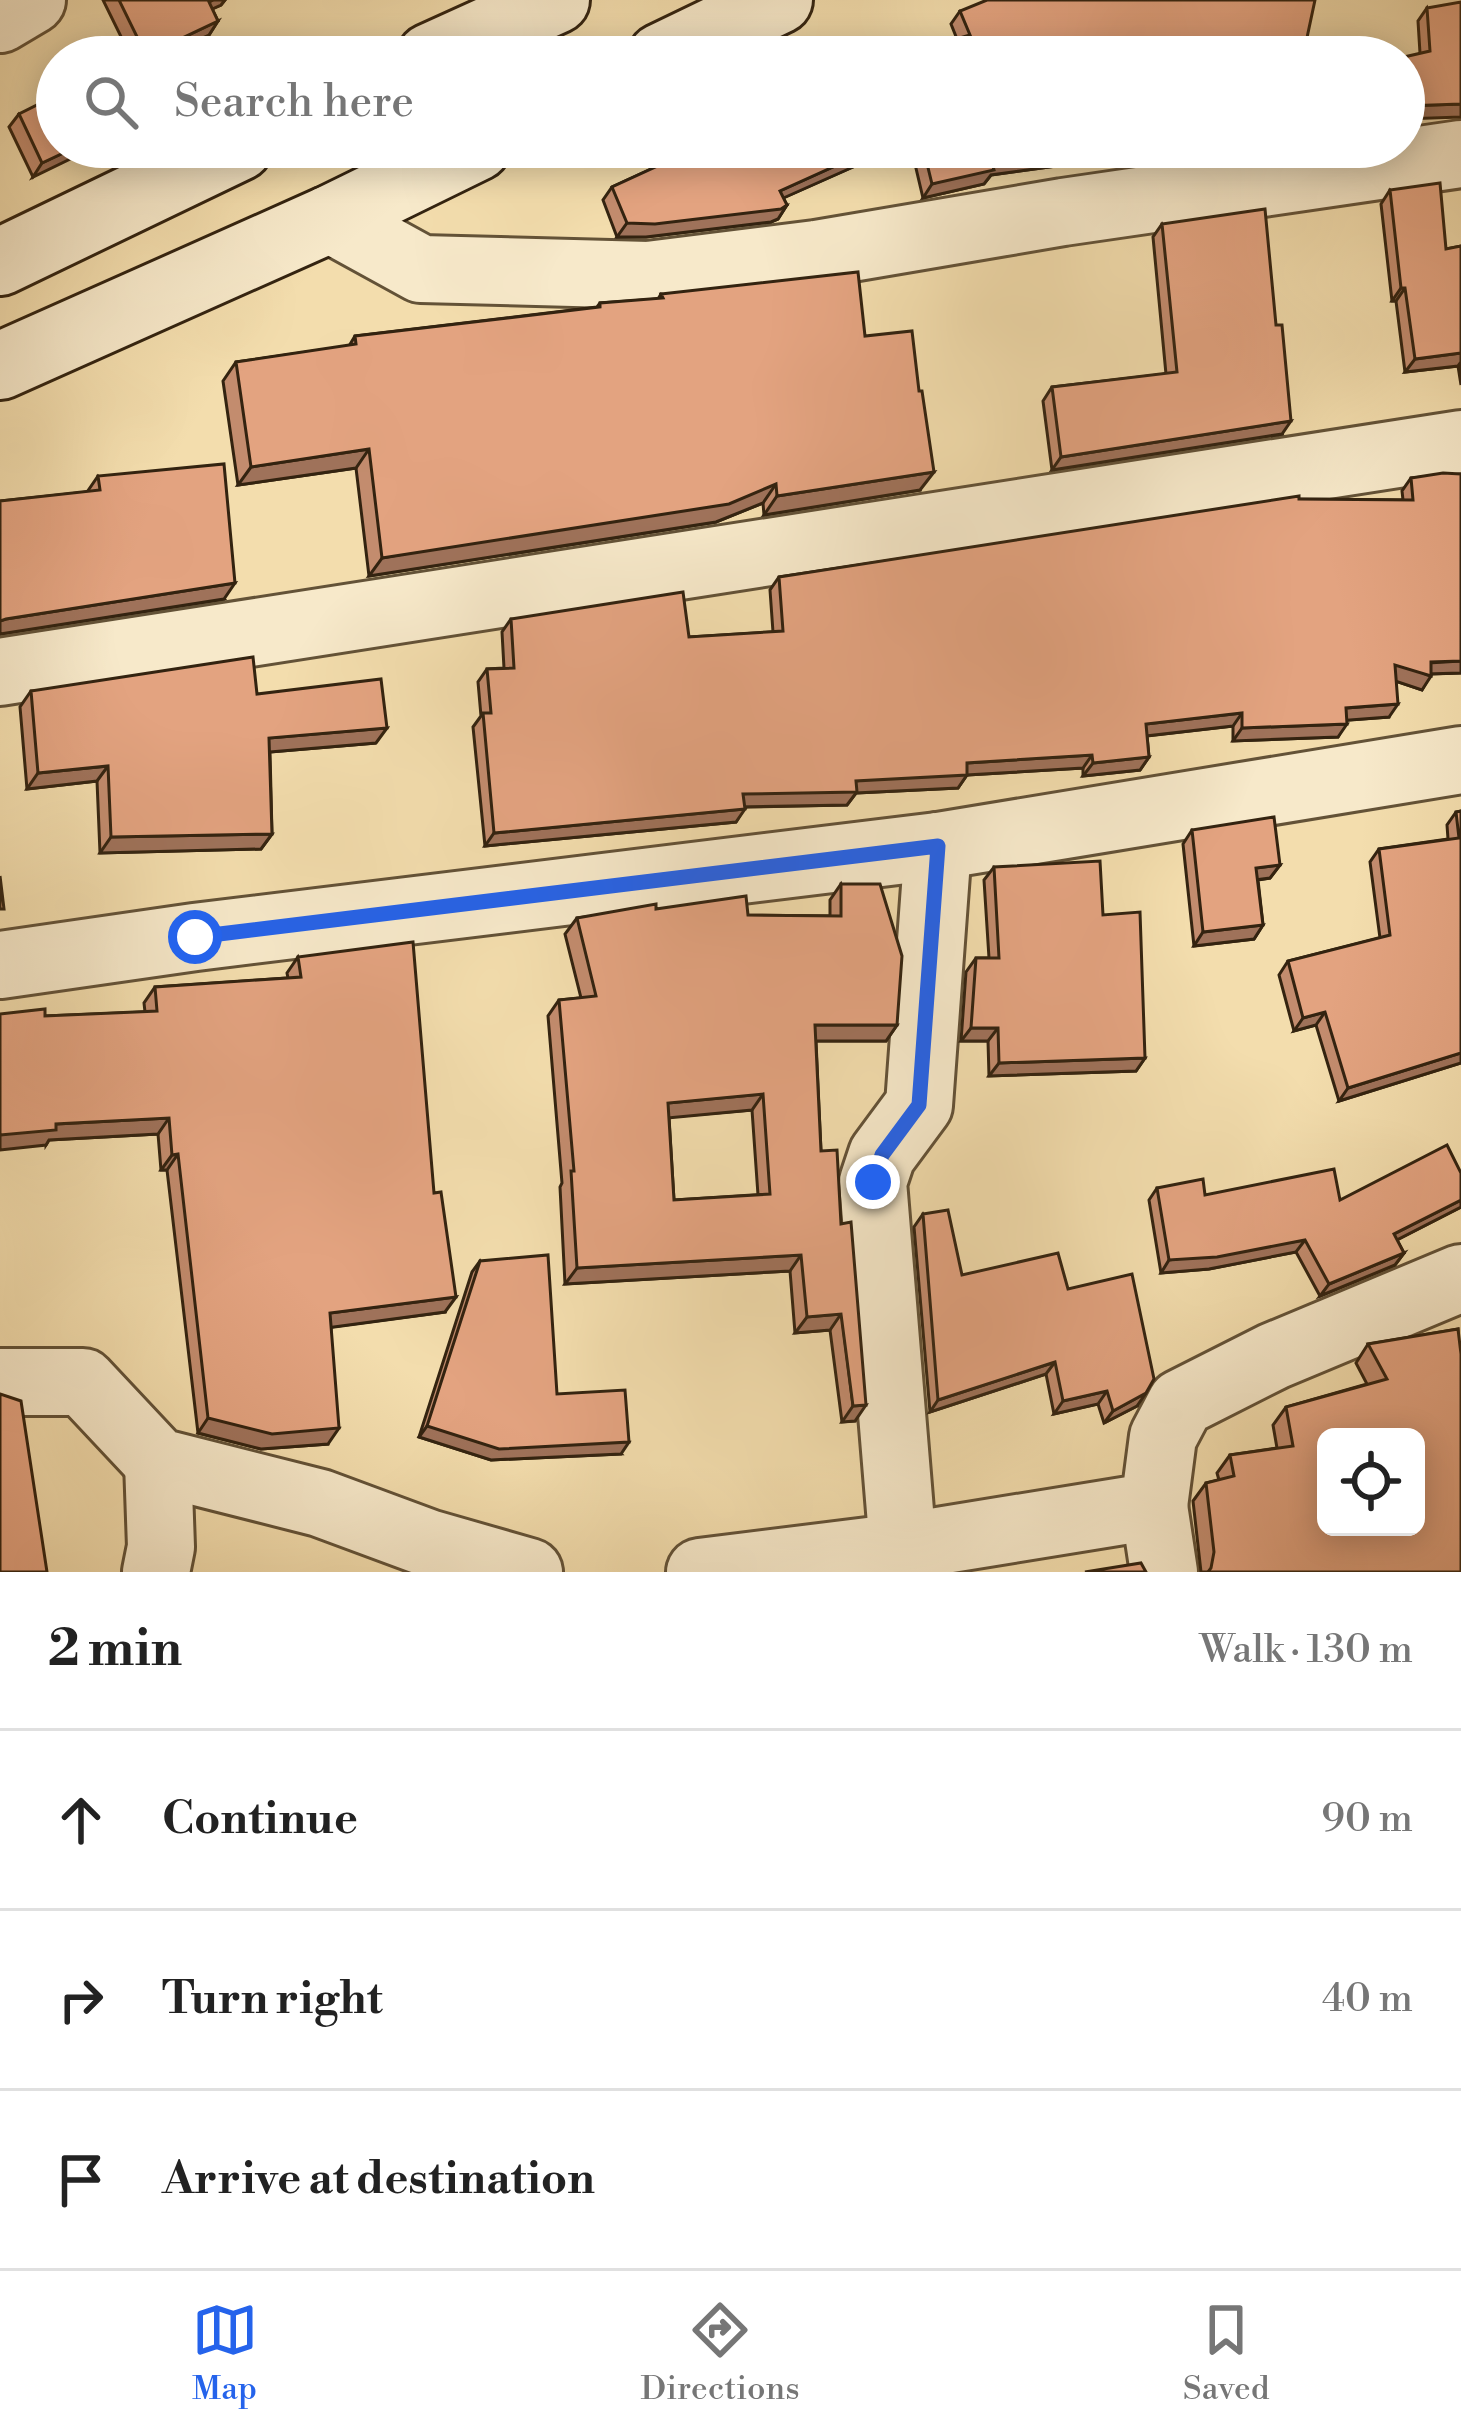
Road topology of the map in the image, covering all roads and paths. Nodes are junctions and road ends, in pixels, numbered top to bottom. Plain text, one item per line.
1 (32, 0) edge
2 (556, 0) edge
3 (779, 0) edge
4 (0, 19) edge
5 (691, 29) edge
6 (476, 36) edge
7 (1461, 154) edge
8 (1425, 159) edge
9 (195, 168) edge
10 (434, 168) edge
11 (1361, 168) edge
12 (330, 219) junction
13 (0, 262) edge
14 (0, 366) edge
15 (1461, 444) edge
16 (0, 672) edge
17 (1461, 760) edge
18 (938, 846) junction
19 (0, 964) edge
20 (1461, 1278) edge
21 (0, 1382) edge
22 (158, 1462) junction
23 (1154, 1506) junction
24 (903, 1559) edge
25 (156, 1572) edge
26 (530, 1572) edge
27 (700, 1572) edge
28 (1164, 1572) edge

1 - 4 street
2 - 6 street
3 - 5 street
7 - 8 street
9 - 13 street
10 - 12 street
11 - 12 street
12 - 14 street
15 - 16 street
17 - 18 street
18 - 19 street
18 - 24 street
20 - 23 street
21 - 22 street
22 - 25 street
22 - 26 street
23 - 24 street
23 - 28 street
24 - 27 street

